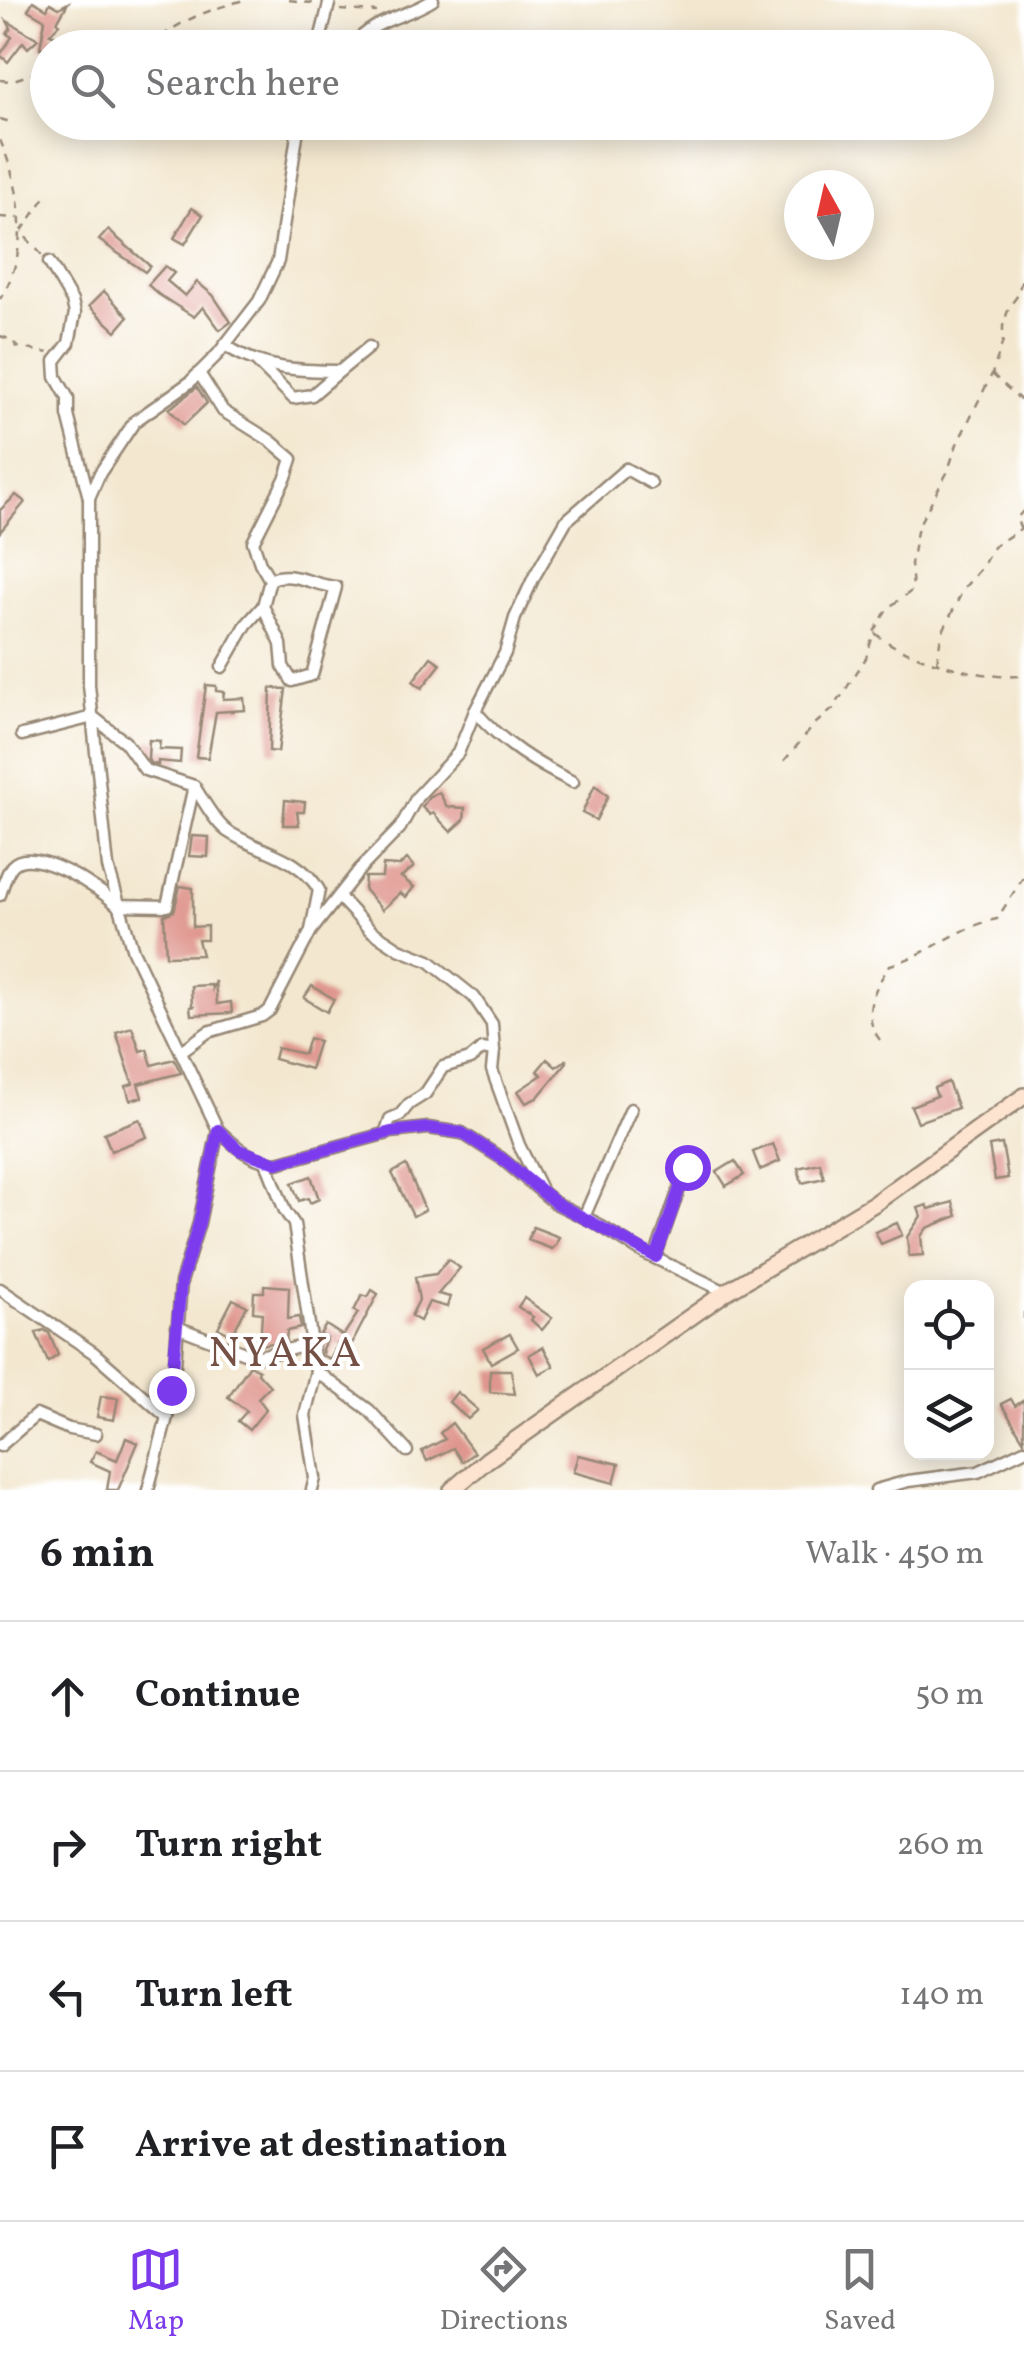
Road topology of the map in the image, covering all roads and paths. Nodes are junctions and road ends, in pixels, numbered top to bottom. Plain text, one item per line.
1 (244, 0) edge
2 (290, 0) edge
3 (433, 0) edge
4 (329, 3) edge
5 (395, 16) junction
6 (171, 30) edge
7 (322, 30) edge
8 (366, 30) edge
9 (30, 75) edge
10 (0, 80) edge
11 (0, 119) edge
12 (10, 122) dead end
13 (0, 140) edge
14 (296, 140) edge
15 (48, 194) dead end
16 (0, 217) edge
17 (20, 218) junction
18 (21, 232) junction
19 (49, 262) joint
20 (1024, 268) edge
21 (0, 298) edge
22 (0, 336) edge
23 (225, 345) junction
24 (369, 346) dead end
25 (61, 355) junction
26 (256, 361) junction
27 (340, 371) junction
28 (198, 374) junction
29 (992, 374) junction
30 (1024, 404) edge
31 (651, 482) dead end
32 (90, 498) junction
33 (1024, 510) edge
34 (1020, 529) junction
35 (1024, 534) edge
36 (270, 580) junction
37 (263, 606) junction
38 (874, 632) junction
39 (937, 662) junction
40 (222, 668) dead end
41 (1024, 675) edge
42 (475, 711) junction
43 (92, 717) junction
44 (22, 736) dead end
45 (784, 761) dead end
46 (574, 782) dead end
47 (194, 786) junction
48 (1024, 876) edge
49 (0, 895) edge
50 (340, 896) junction
51 (117, 905) junction
52 (311, 931) junction
53 (880, 1040) dead end
54 (182, 1050) junction
55 (494, 1051) junction
56 (1024, 1096) edge
57 (631, 1108) dead end
58 (218, 1130) junction
59 (385, 1134) junction
60 (266, 1162) junction
61 (687, 1167) dead end
62 (542, 1192) junction
63 (584, 1217) junction
64 (656, 1257) junction
65 (0, 1290) edge
66 (726, 1292) junction
67 (1024, 1312) edge
68 (1024, 1319) edge
69 (177, 1327) junction
70 (313, 1344) junction
71 (316, 1370) junction
72 (168, 1417) junction
73 (96, 1434) dead end
74 (0, 1446) edge
75 (1024, 1450) edge
76 (406, 1451) dead end
77 (885, 1489) edge
78 (148, 1490) edge
79 (312, 1490) edge
80 (452, 1490) edge

1 - 6 path
2 - 4 path
3 - 5 street
4 - 5 path
4 - 7 street
5 - 8 street
9 - 10 path
11 - 12 path
13 - 17 path
14 - 23 street
15 - 18 path
16 - 17 path
17 - 18 path
18 - 19 path
18 - 21 path
19 - 25 street
20 - 29 path
22 - 25 path
23 - 26 street
23 - 28 street
24 - 27 street
25 - 32 street
26 - 27 street
26 - 27 street
28 - 32 street
28 - 36 street
29 - 30 path
29 - 38 path
31 - 42 street
32 - 43 street
33 - 34 path
34 - 35 path
34 - 39 path
36 - 37 street
36 - 37 street
37 - 40 street
38 - 39 path
38 - 45 path
39 - 41 path
42 - 46 street
42 - 50 street
43 - 44 street
43 - 47 street
43 - 51 street
47 - 51 street
47 - 52 street
48 - 53 path
49 - 51 street
50 - 52 street
50 - 55 street
51 - 54 street
52 - 54 street
54 - 58 street
55 - 59 street
55 - 62 street
56 - 66 street
57 - 63 street
58 - 60 street
58 - 69 street
59 - 60 street
59 - 62 street
60 - 70 street
61 - 64 street
62 - 63 street
63 - 64 street
64 - 66 street
65 - 72 street
66 - 80 street
67 - 68 path
69 - 70 street
69 - 72 street
70 - 71 street
71 - 76 street
71 - 79 street
72 - 78 street
73 - 74 street
75 - 77 street

